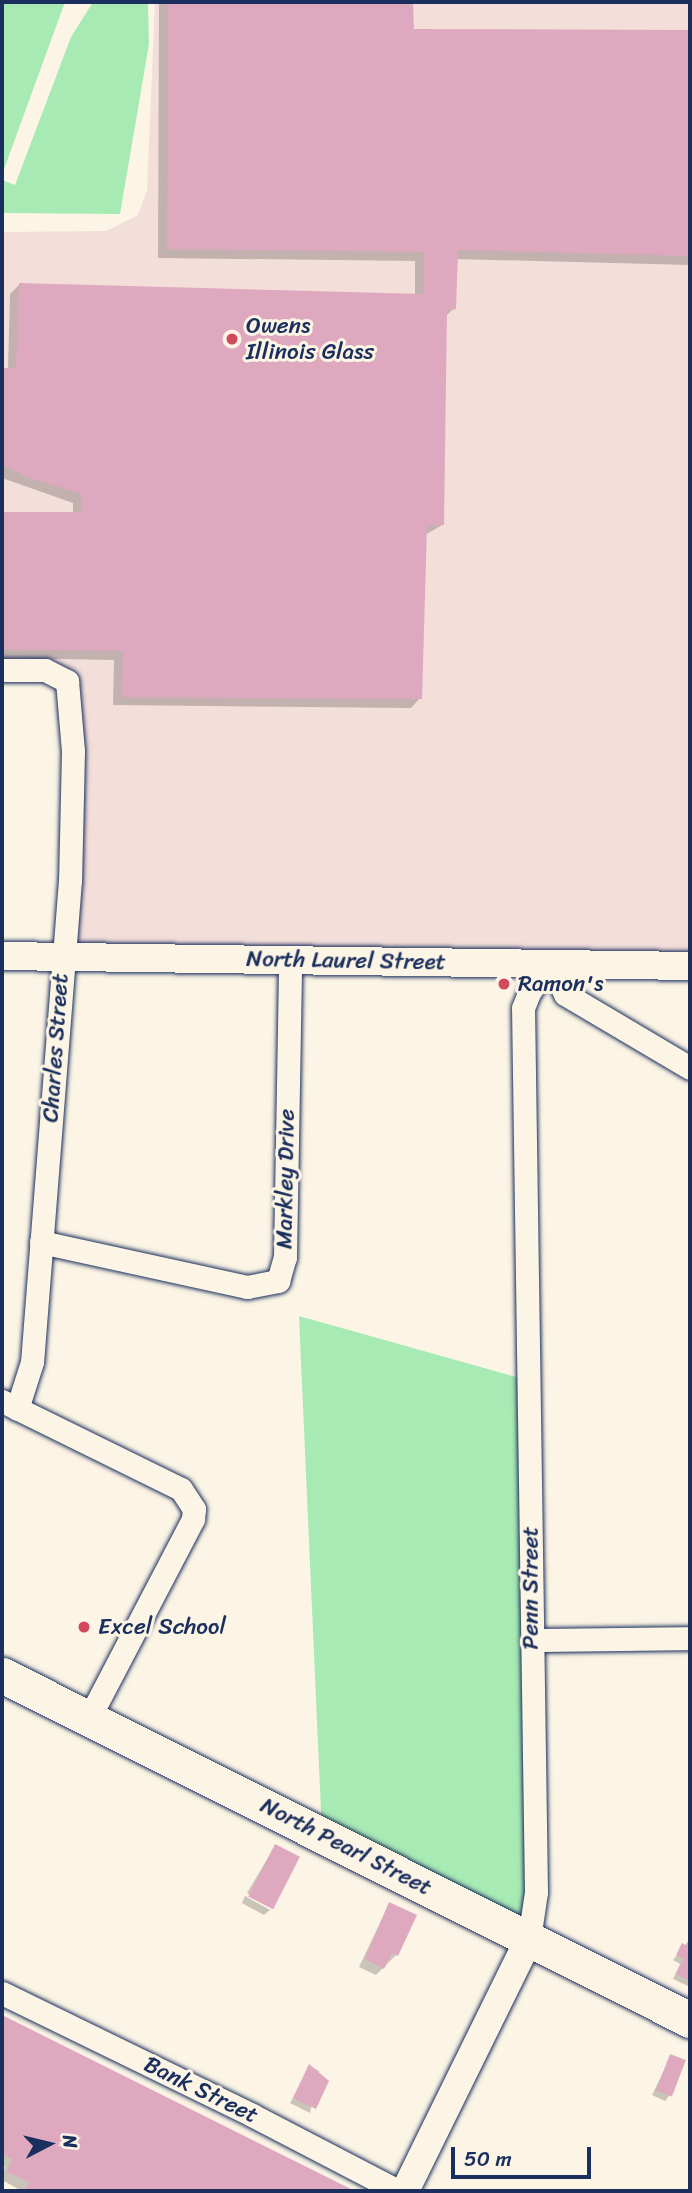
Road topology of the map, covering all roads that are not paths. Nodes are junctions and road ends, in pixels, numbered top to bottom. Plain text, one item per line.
1 (2, 670) edge
2 (64, 955) junction
3 (2, 956) edge
4 (290, 960) junction
5 (551, 964) junction
6 (690, 966) edge
7 (690, 1068) edge
8 (41, 1242) junction
9 (10, 1405) edge
10 (690, 1638) edge
11 (532, 1640) junction
12 (2, 1675) edge
13 (89, 1718) junction
14 (529, 1939) junction
15 (2, 1993) edge
16 (690, 2020) edge
17 (398, 2191) edge
18 (405, 2191) edge

1 - 2 street, Charles Street
2 - 3 street, North Laurel Street
2 - 4 street, North Laurel Street
2 - 8 street, Charles Street
4 - 5 street, North Laurel Street
4 - 8 street, Markley Drive
5 - 6 street, North Laurel Street
5 - 7 street
5 - 11 street, Penn Street
8 - 9 street, Charles Street
9 - 13 street
10 - 11 street
11 - 14 street, Penn Street
12 - 13 main road, North Pearl Street
13 - 14 main road, North Pearl Street
14 - 16 main road, North Pearl Street
14 - 18 street, Penn Street
15 - 17 street, Bank Street

